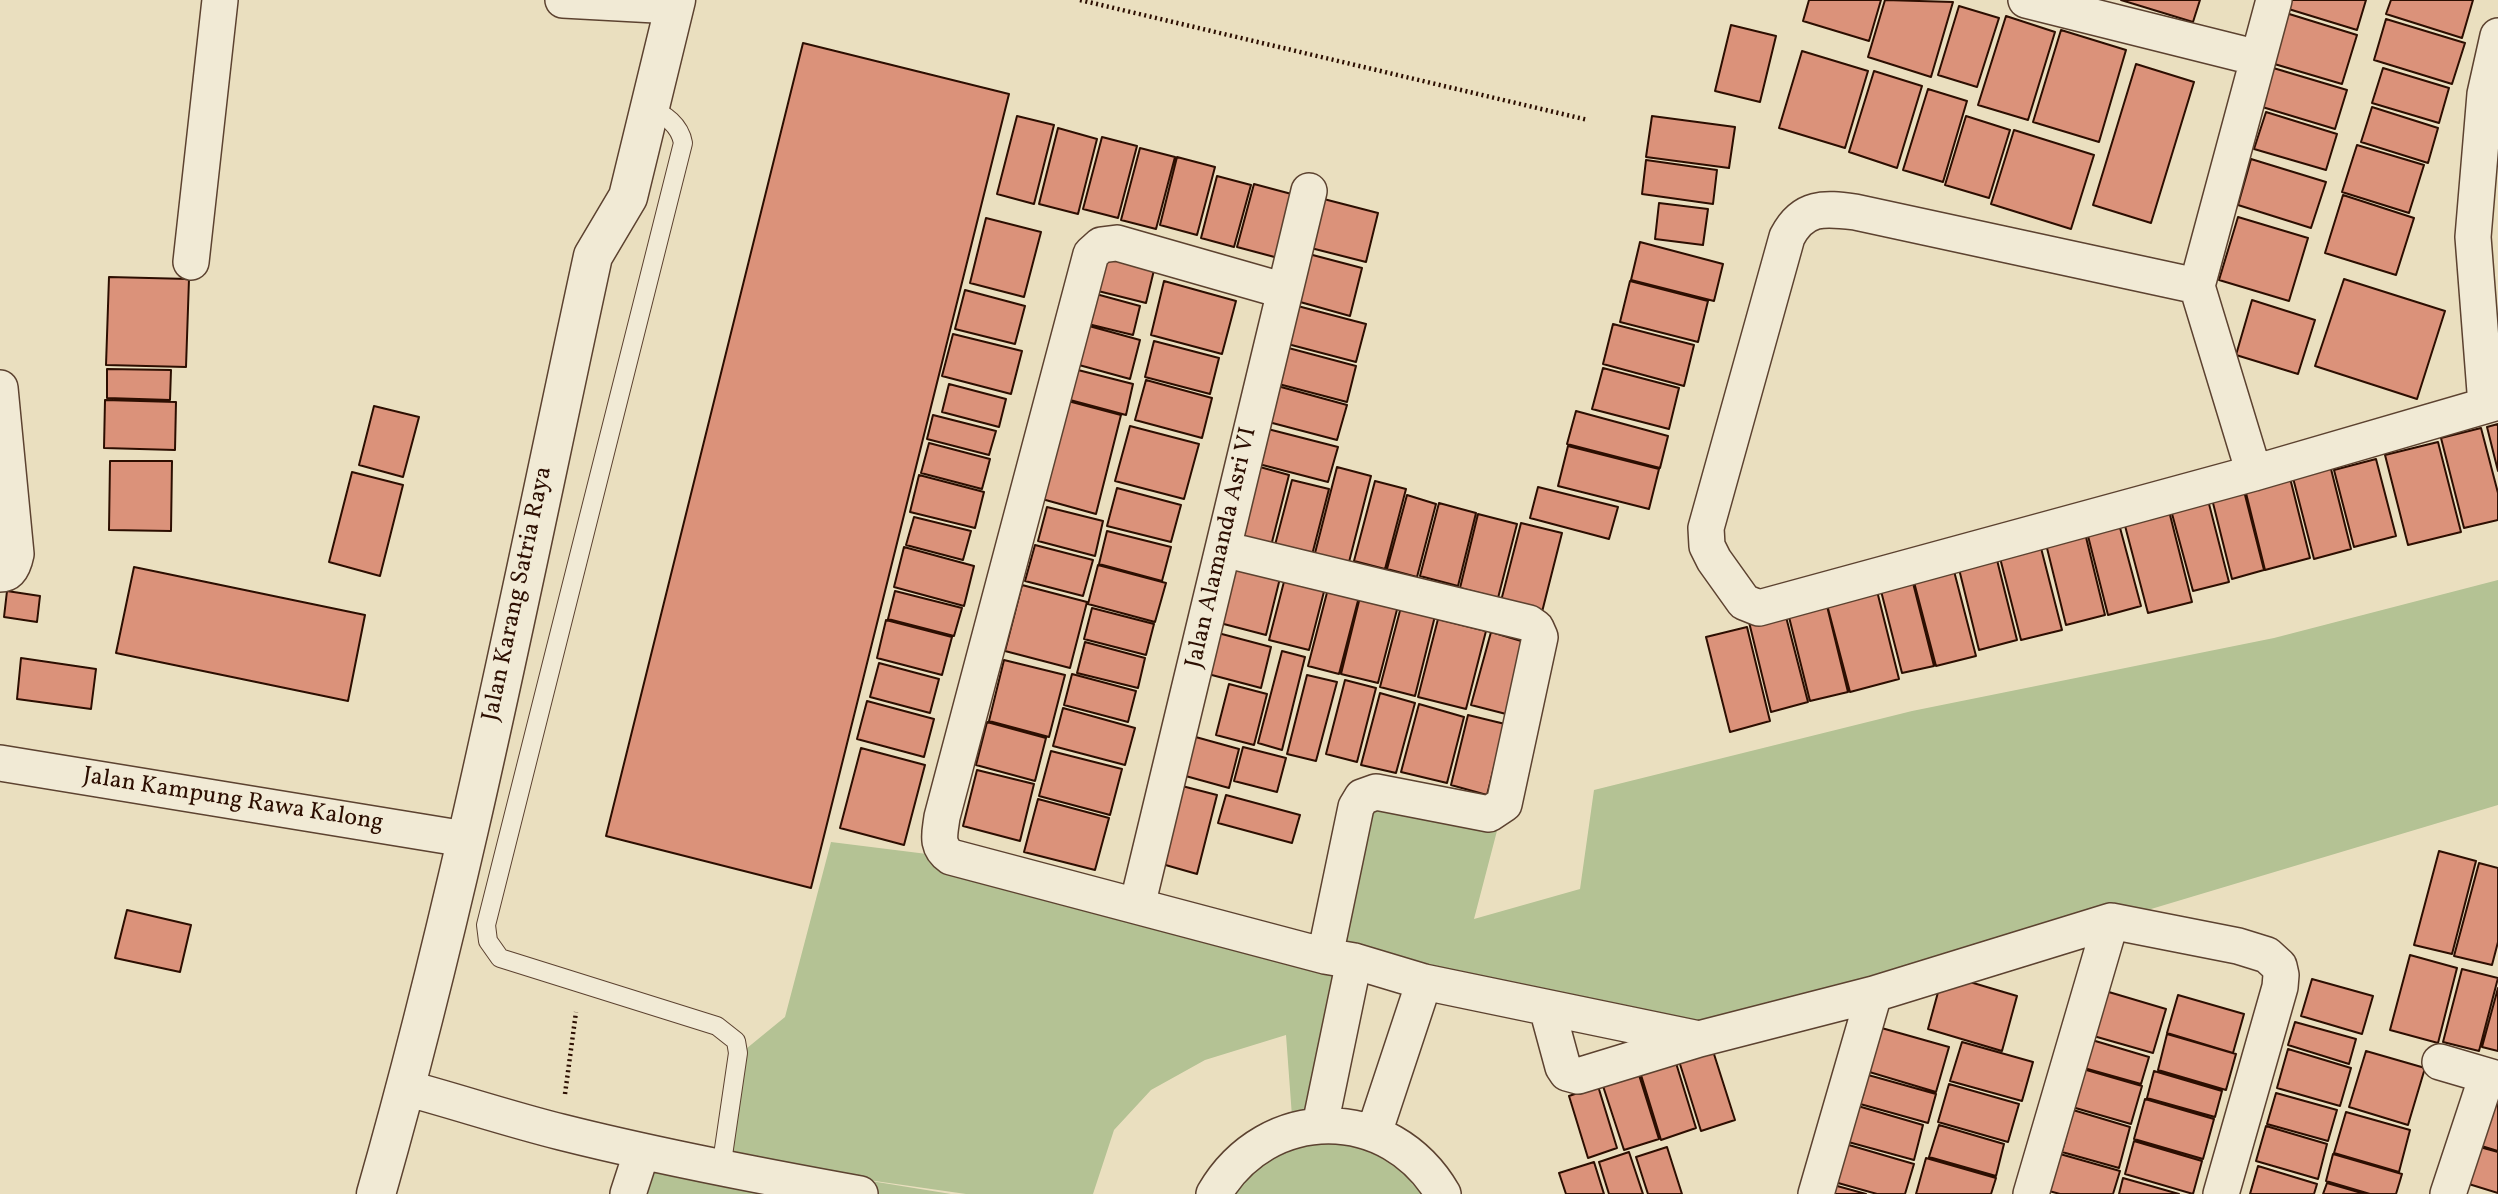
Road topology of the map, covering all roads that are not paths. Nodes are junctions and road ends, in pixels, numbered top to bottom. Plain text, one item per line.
1 (220, 0) edge
2 (563, 0) edge
3 (2026, 0) edge
4 (2274, 0) edge
5 (675, 3) edge
6 (2498, 36) edge
7 (2258, 58) junction
8 (2491, 92) edge
9 (648, 109) junction
10 (1309, 191) dead end
11 (191, 262) dead end
12 (2197, 286) junction
13 (1285, 291) junction
14 (1, 397) edge
15 (2492, 404) edge
16 (2254, 473) junction
17 (1223, 549) junction
18 (0, 574) edge
19 (0, 763) edge
20 (465, 839) junction
21 (1137, 906) junction
22 (2111, 921) junction
23 (1339, 959) junction
24 (1424, 982) junction
25 (1874, 995) junction
26 (1547, 1008) junction
27 (1699, 1039) junction
28 (2440, 1062) dead end
29 (2492, 1078) edge
30 (406, 1088) junction
31 (1320, 1125) junction
32 (1374, 1133) junction
33 (642, 1151) junction
34 (721, 1169) junction
35 (376, 1194) edge
36 (628, 1194) edge
37 (860, 1194) edge
38 (1214, 1194) edge
39 (1443, 1194) edge
40 (1816, 1194) edge
41 (2031, 1194) edge
42 (2221, 1194) edge
43 (2448, 1194) edge

1 - 11 street
2 - 5 street
3 - 7 street
4 - 7 street
5 - 9 street, Jalan Karang Satria Raya
6 - 8 street
7 - 12 street
8 - 15 street
9 - 20 street, Jalan Karang Satria Raya
9 - 34 lane
10 - 13 street, Jalan Alamanda Asri VI
12 - 16 street
12 - 16 street
13 - 17 street, Jalan Alamanda Asri VI
13 - 21 street
14 - 18 street
15 - 16 street
17 - 21 street, Jalan Alamanda Asri VI
17 - 23 street
19 - 20 street, Jalan Kampung Rawa Kalong
20 - 30 street, Jalan Karang Satria Raya
21 - 23 street
22 - 25 street
22 - 41 street
22 - 42 street
23 - 24 street
23 - 31 street
24 - 26 street
24 - 32 street
25 - 27 street
25 - 40 street
26 - 27 street
26 - 27 street
28 - 29 street
29 - 43 street
30 - 33 street
30 - 35 street, Jalan Karang Satria Raya
31 - 32 street
31 - 38 street
32 - 39 street
33 - 34 street
33 - 36 street
34 - 37 street

